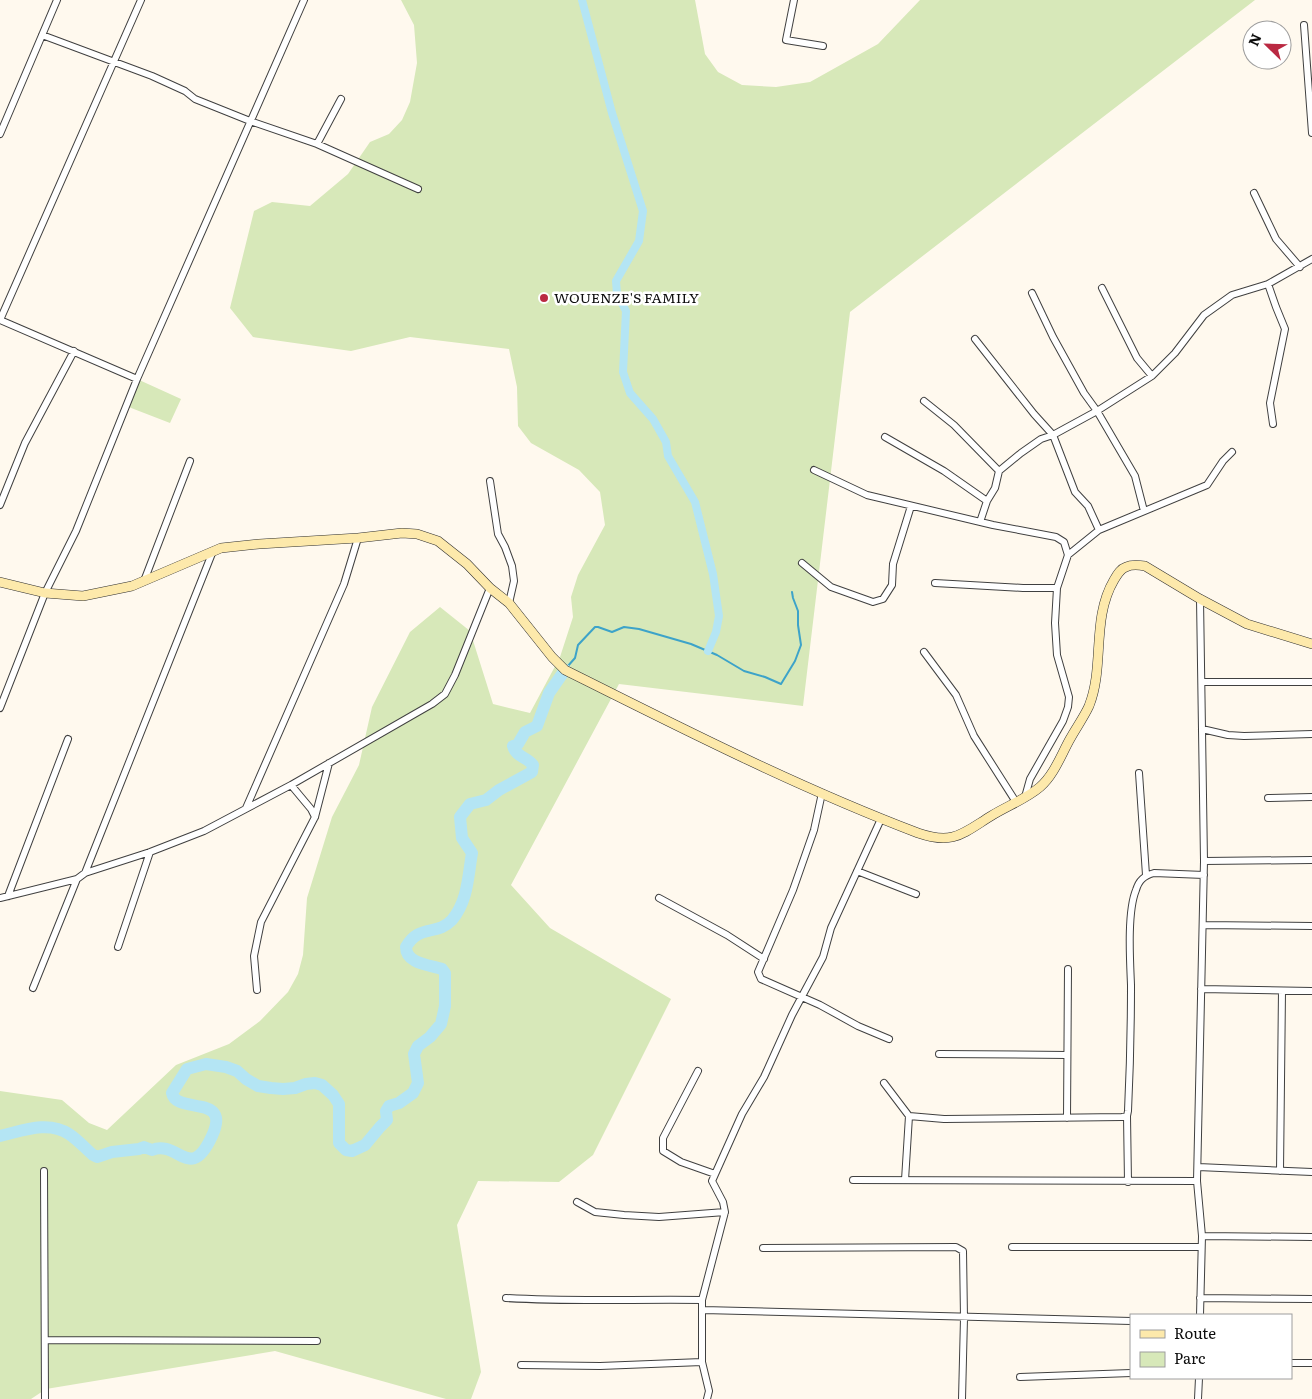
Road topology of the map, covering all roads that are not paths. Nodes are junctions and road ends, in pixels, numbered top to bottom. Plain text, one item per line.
1 (57, 0) edge
2 (141, 0) edge
3 (304, 0) edge
4 (794, 0) edge
5 (1304, 25) dead end
6 (42, 35) junction
7 (823, 46) dead end
8 (113, 62) junction
9 (341, 99) dead end
10 (250, 121) junction
11 (1312, 133) edge
12 (0, 134) edge
13 (317, 144) junction
14 (418, 189) dead end
15 (1254, 193) dead end
16 (1311, 262) edge
17 (1300, 267) junction
18 (1268, 284) junction
19 (1102, 288) dead end
20 (1032, 293) dead end
21 (0, 320) edge
22 (976, 339) dead end
23 (74, 351) junction
24 (1152, 376) junction
25 (137, 379) junction
26 (924, 401) dead end
27 (1097, 411) junction
28 (1273, 424) dead end
29 (1053, 435) junction
30 (885, 437) dead end
31 (1232, 452) dead end
32 (190, 461) dead end
33 (814, 470) dead end
34 (999, 471) junction
35 (490, 481) dead end
36 (987, 501) junction
37 (0, 505) edge
38 (911, 506) junction
39 (1144, 511) junction
40 (980, 522) junction
41 (1099, 530) junction
42 (358, 538) junction
43 (213, 551) junction
44 (1068, 555) junction
45 (802, 563) dead end
46 (144, 581) junction
47 (0, 582) edge
48 (935, 583) dead end
49 (490, 588) junction
50 (1057, 588) junction
51 (46, 593) junction
52 (1200, 599) junction
53 (509, 603) junction
54 (1312, 644) edge
55 (924, 652) dead end
56 (1202, 682) junction
57 (1312, 682) edge
58 (0, 708) edge
59 (1202, 729) junction
60 (1312, 734) edge
61 (68, 739) dead end
62 (329, 763) junction
63 (1139, 773) dead end
64 (291, 785) junction
65 (822, 793) junction
66 (1025, 797) junction
67 (1312, 797) edge
68 (1268, 798) dead end
69 (1016, 802) junction
70 (246, 808) junction
71 (315, 817) junction
72 (881, 818) junction
73 (150, 852) junction
74 (1312, 860) edge
75 (1204, 861) junction
76 (857, 871) junction
77 (85, 873) junction
78 (1146, 875) junction
79 (1204, 875) junction
80 (77, 878) junction
81 (916, 894) dead end
82 (8, 896) junction
83 (0, 898) edge
84 (659, 898) dead end
85 (1203, 925) junction
86 (1312, 926) edge
87 (118, 947) dead end
88 (764, 959) junction
89 (1068, 970) dead end
90 (33, 988) dead end
91 (257, 990) dead end
92 (1201, 990) junction
93 (1312, 990) edge
94 (1282, 991) junction
95 (802, 998) junction
96 (889, 1039) dead end
97 (940, 1054) dead end
98 (1067, 1054) junction
99 (698, 1071) dead end
100 (884, 1083) dead end
101 (909, 1116) junction
102 (1127, 1116) junction
103 (1068, 1118) junction
104 (1198, 1167) junction
105 (44, 1171) dead end
106 (1280, 1171) junction
107 (1312, 1172) edge
108 (715, 1174) junction
109 (853, 1180) dead end
110 (906, 1180) junction
111 (1197, 1181) junction
112 (1128, 1182) junction
113 (577, 1202) dead end
114 (725, 1212) junction
115 (1202, 1236) junction
116 (1312, 1237) edge
117 (1012, 1247) dead end
118 (1202, 1247) junction
119 (763, 1248) dead end
120 (506, 1298) dead end
121 (1200, 1298) junction
122 (1312, 1299) edge
123 (702, 1300) junction
124 (703, 1310) junction
125 (1200, 1314) edge
126 (964, 1318) junction
127 (1130, 1321) edge
128 (45, 1340) junction
129 (317, 1341) dead end
130 (702, 1362) junction
131 (1292, 1363) edge
132 (1312, 1363) edge
133 (521, 1365) dead end
134 (1130, 1372) edge
135 (1020, 1377) dead end
136 (1199, 1379) edge
137 (45, 1399) edge
138 (707, 1399) edge
139 (962, 1399) edge
140 (1198, 1399) edge

1 - 6 street
2 - 8 street
3 - 10 street
4 - 7 street
5 - 11 street
6 - 8 street
6 - 12 street
8 - 10 street
8 - 21 street
9 - 13 street
10 - 13 street
10 - 25 street
13 - 14 street
15 - 17 street
16 - 17 street
17 - 18 street
18 - 24 street
18 - 28 street
19 - 24 street
20 - 27 street
21 - 23 street
22 - 29 street
23 - 25 street
23 - 37 street
24 - 27 street
25 - 51 street
26 - 34 street
27 - 29 street
27 - 39 street
29 - 34 street
29 - 41 street
30 - 36 street
31 - 39 street
32 - 46 street
33 - 38 street
34 - 36 street
35 - 53 street
36 - 40 street
38 - 40 street
38 - 45 street
39 - 41 street
40 - 44 street
41 - 44 street
42 - 43 main road
42 - 49 main road
42 - 70 street
43 - 46 main road
43 - 77 street
44 - 50 street
46 - 51 main road
47 - 51 main road
48 - 50 street
49 - 53 main road
49 - 62 street
50 - 66 street
51 - 58 street
52 - 54 main road
52 - 56 street
52 - 66 main road
53 - 65 main road
55 - 69 street
56 - 57 street
56 - 59 street
59 - 60 street
59 - 75 street
61 - 82 street
62 - 64 street
62 - 71 street
63 - 78 street
64 - 70 street
64 - 71 street
65 - 72 main road
65 - 88 street
66 - 69 main road
67 - 68 street
69 - 72 main road
70 - 73 street
71 - 91 street
72 - 76 street
73 - 77 street
73 - 87 street
74 - 75 street
75 - 79 street
76 - 81 street
76 - 95 street
77 - 80 street
78 - 79 street
78 - 102 street
79 - 85 street
80 - 82 street
80 - 90 street
82 - 83 street
84 - 88 street
85 - 86 street
85 - 92 street
88 - 95 street
89 - 98 street
92 - 94 street
92 - 104 street
93 - 94 street
94 - 106 street
95 - 96 street
95 - 108 street
97 - 98 street
98 - 103 street
99 - 108 street
100 - 101 street
101 - 103 street
101 - 110 street
102 - 103 street
102 - 112 street
104 - 106 street
104 - 111 street
105 - 128 street
106 - 107 street
108 - 114 street
109 - 110 street
110 - 112 street
111 - 112 street
111 - 115 street
113 - 114 street
114 - 123 street
115 - 116 street
115 - 118 street
117 - 118 street
118 - 121 street
119 - 126 street
120 - 123 street
121 - 122 street
121 - 125 street
123 - 124 street
124 - 126 street
124 - 130 street
126 - 127 street
126 - 139 street
128 - 129 street
128 - 137 street
130 - 133 street
130 - 138 street
131 - 132 street
134 - 135 street
136 - 140 street

